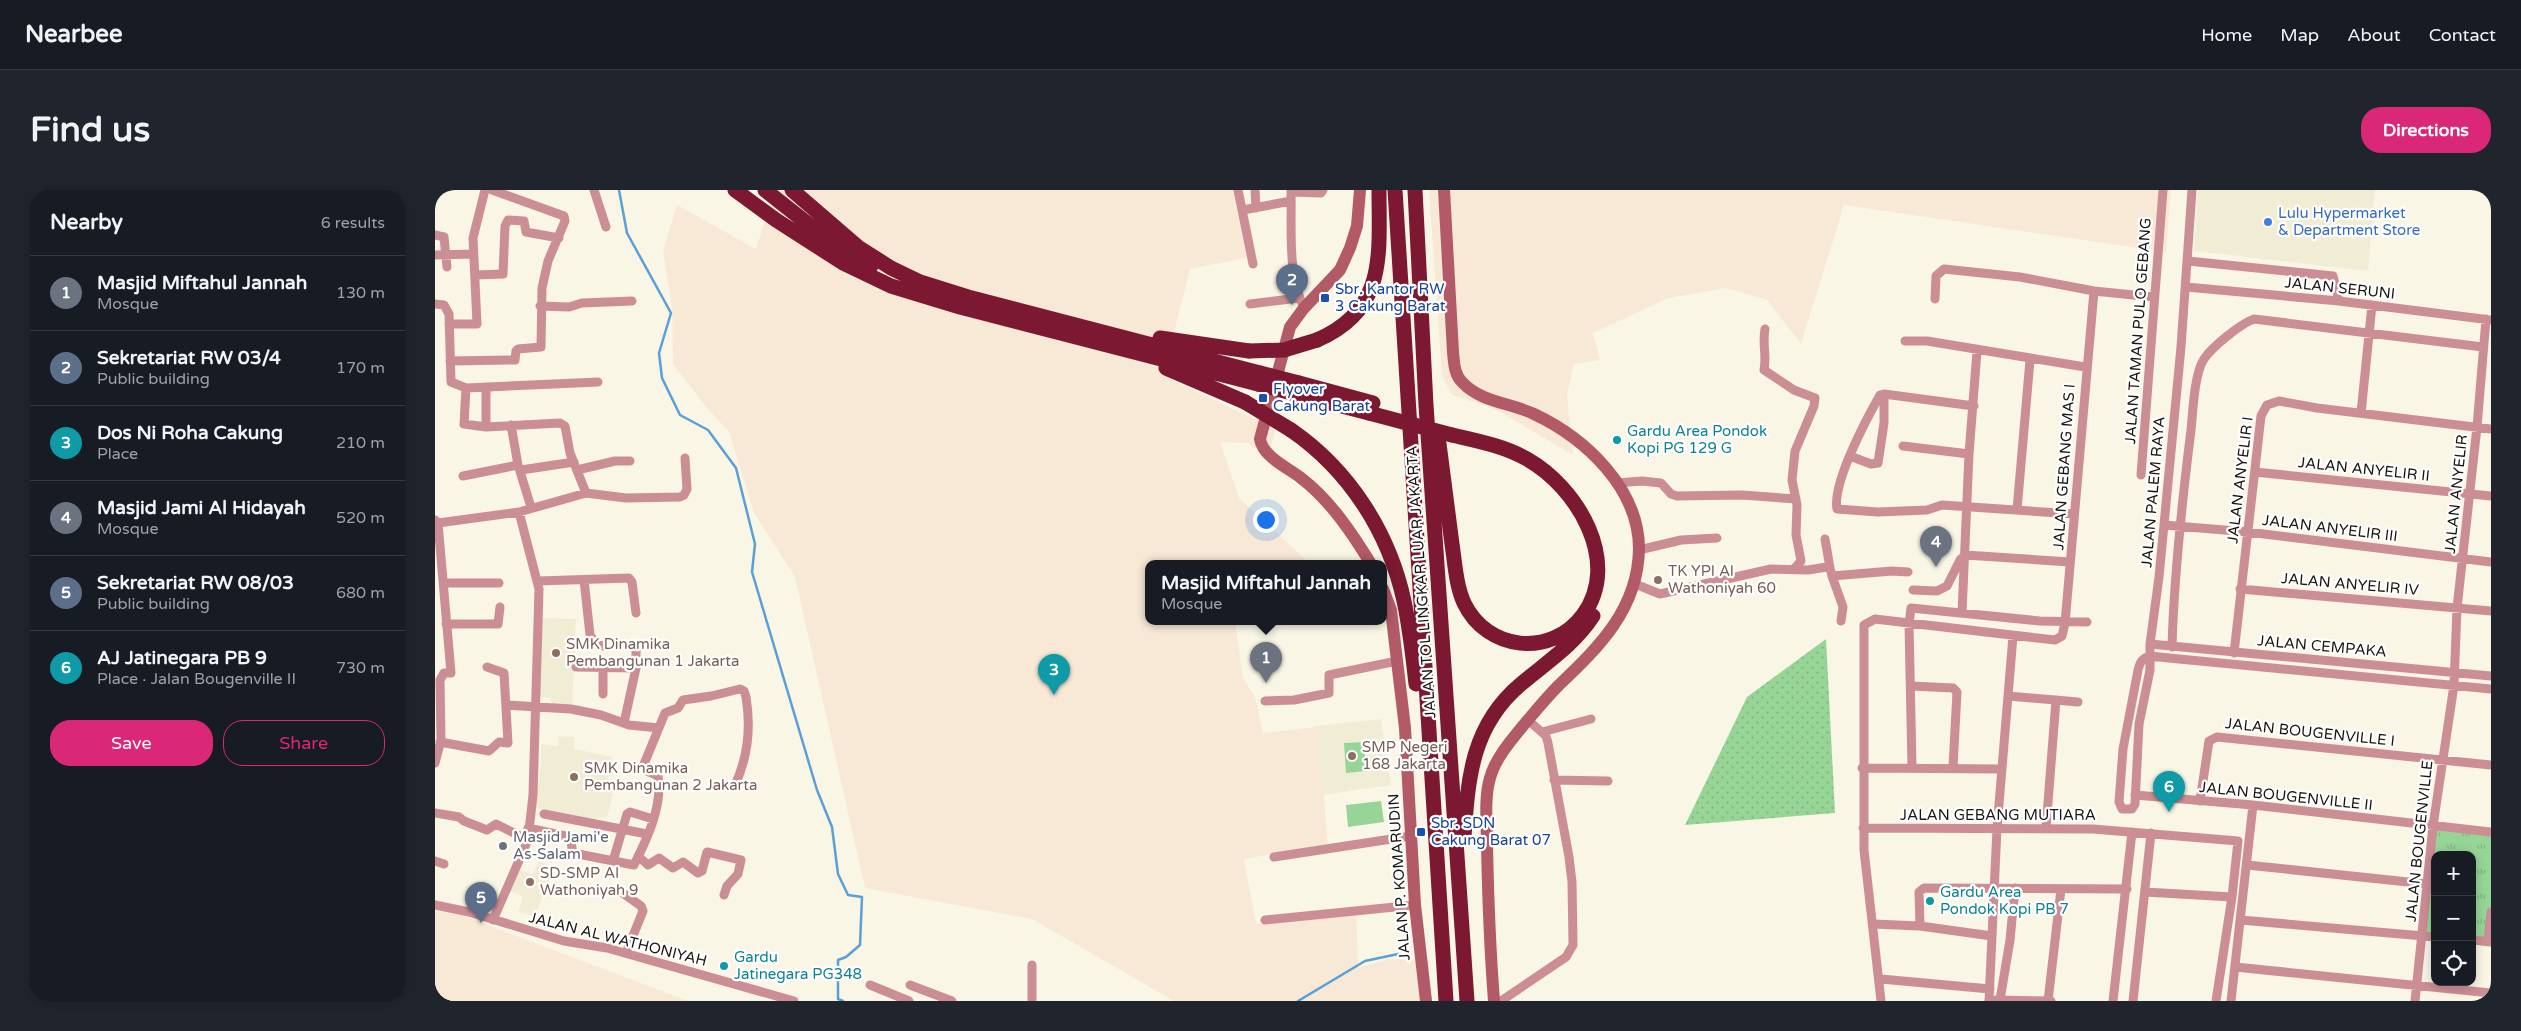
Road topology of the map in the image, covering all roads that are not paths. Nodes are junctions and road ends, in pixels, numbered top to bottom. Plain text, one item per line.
1 (485, 190) edge
2 (492, 190) edge
3 (594, 190) edge
4 (735, 190) edge
5 (765, 190) edge
6 (792, 190) edge
7 (1238, 190) edge
8 (1255, 190) edge
9 (1323, 190) edge
10 (1360, 190) edge
11 (1379, 190) edge
12 (1395, 190) edge
13 (1415, 190) edge
14 (1444, 190) edge
15 (2163, 190) edge
16 (2192, 190) edge
17 (1291, 191) edge
18 (1291, 201) junction
19 (1256, 208) junction
20 (1243, 210) junction
21 (606, 227) dead end
22 (435, 235) edge
23 (559, 238) junction
24 (472, 254) junction
25 (435, 255) edge
26 (447, 255) junction
27 (2188, 261) junction
28 (1253, 264) dead end
29 (447, 267) dead end
30 (475, 275) junction
31 (920, 282) junction
32 (2186, 287) junction
33 (2094, 291) junction
34 (2153, 297) junction
35 (1935, 299) dead end
36 (633, 301) dead end
37 (2339, 301) junction
38 (1301, 303) junction
39 (435, 304) edge
40 (1250, 304) dead end
41 (2372, 305) junction
42 (540, 306) junction
43 (1421, 313) junction
44 (2489, 319) edge
45 (449, 324) junction
46 (1072, 324) junction
47 (1765, 329) dead end
48 (2370, 332) junction
49 (1905, 341) dead end
50 (1119, 348) junction
51 (2483, 349) junction
52 (1977, 351) junction
53 (2030, 360) junction
54 (450, 361) junction
55 (2085, 367) junction
56 (1259, 378) junction
57 (598, 382) dead end
58 (486, 387) junction
59 (466, 388) junction
60 (1884, 394) junction
61 (1974, 406) junction
62 (2361, 413) junction
63 (511, 425) junction
64 (486, 426) junction
65 (2477, 427) junction
66 (2491, 429) edge
67 (1454, 430) junction
68 (1903, 446) dead end
69 (1969, 454) junction
70 (1850, 456) junction
71 (685, 458) dead end
72 (630, 462) dead end
73 (575, 466) junction
74 (520, 468) junction
75 (2255, 472) junction
76 (2141, 475) dead end
77 (463, 476) dead end
78 (1616, 483) junction
79 (586, 493) junction
80 (2469, 494) junction
81 (2491, 496) edge
82 (1796, 499) junction
83 (531, 507) junction
84 (1965, 507) junction
85 (2017, 510) junction
86 (519, 512) junction
87 (2073, 514) junction
88 (436, 522) edge
89 (2164, 525) junction
90 (2180, 526) junction
91 (2248, 532) junction
92 (1717, 538) dead end
93 (1825, 539) dead end
94 (1639, 550) junction
95 (1965, 555) junction
96 (2463, 559) junction
97 (1368, 560) edge
98 (438, 562) edge
99 (2070, 562) junction
100 (2491, 562) edge
101 (1794, 569) junction
102 (1831, 572) junction
103 (1908, 572) dead end
104 (584, 580) junction
105 (538, 581) junction
106 (444, 583) junction
107 (499, 583) dead end
108 (1635, 584) junction
109 (2240, 588) junction
110 (1913, 590) dead end
111 (1387, 600) edge
112 (500, 607) dead end
113 (2457, 608) junction
114 (2491, 611) edge
115 (636, 613) dead end
116 (1962, 613) junction
117 (442, 620) edge
118 (1841, 621) dead end
119 (2087, 622) dead end
120 (2065, 623) junction
121 (1909, 624) junction
122 (2013, 636) junction
123 (2150, 644) junction
124 (603, 646) dead end
125 (2173, 647) junction
126 (636, 649) dead end
127 (2234, 652) junction
128 (2150, 656) junction
129 (1397, 661) junction
130 (576, 666) dead end
131 (487, 667) dead end
132 (603, 668) junction
133 (636, 668) junction
134 (2454, 672) junction
135 (2491, 676) edge
136 (2454, 685) junction
137 (1911, 686) junction
138 (2491, 689) edge
139 (603, 694) dead end
140 (2009, 696) junction
141 (2056, 700) junction
142 (1265, 701) dead end
143 (2078, 702) dead end
144 (506, 705) junction
145 (536, 706) junction
146 (438, 711) edge
147 (1591, 719) dead end
148 (1529, 720) junction
149 (624, 723) junction
150 (659, 728) junction
151 (1542, 732) junction
152 (438, 744) edge
153 (2441, 760) junction
154 (435, 763) edge
155 (2491, 765) edge
156 (1912, 766) junction
157 (1953, 767) junction
158 (1862, 768) junction
159 (2002, 769) junction
160 (1554, 780) junction
161 (1608, 781) dead end
162 (735, 785) dead end
163 (2135, 795) junction
164 (1432, 800) junction
165 (2200, 801) junction
166 (2253, 805) junction
167 (435, 813) edge
168 (545, 814) dead end
169 (653, 819) junction
170 (573, 820) junction
171 (2433, 826) junction
172 (528, 828) junction
173 (622, 828) junction
174 (1863, 828) junction
175 (1997, 828) junction
176 (2046, 828) junction
177 (2132, 832) junction
178 (2491, 832) edge
179 (2151, 833) junction
180 (647, 834) junction
181 (1411, 836) junction
182 (570, 837) junction
183 (528, 840) junction
184 (638, 856) junction
185 (1274, 857) dead end
186 (613, 861) junction
187 (2247, 865) junction
188 (2427, 884) junction
189 (1995, 887) junction
190 (2015, 888) junction
191 (2061, 889) junction
192 (2127, 889) junction
193 (620, 891) dead end
194 (2145, 892) junction
195 (724, 896) dead end
196 (2231, 897) junction
197 (435, 905) edge
198 (1415, 906) junction
199 (1462, 912) junction
200 (2491, 912) edge
201 (493, 920) junction
202 (1265, 920) dead end
203 (2241, 920) junction
204 (1873, 924) junction
205 (1920, 926) junction
206 (1992, 936) junction
207 (2422, 936) junction
208 (2431, 937) edge
209 (2476, 940) edge
210 (2490, 942) edge
211 (626, 953) junction
212 (1032, 965) dead end
213 (2235, 967) junction
214 (1881, 978) junction
215 (870, 985) dead end
216 (910, 985) dead end
217 (2417, 986) junction
218 (1990, 989) junction
219 (2491, 993) edge
220 (950, 1000) edge
221 (2000, 1000) edge
222 (793, 1001) edge
223 (909, 1001) edge
224 (1032, 1001) edge
225 (1425, 1001) edge
226 (1446, 1001) edge
227 (1467, 1001) edge
228 (1494, 1001) edge
229 (1501, 1001) edge
230 (1881, 1001) edge
231 (1989, 1001) edge
232 (2049, 1001) edge
233 (2113, 1001) edge
234 (2133, 1001) edge
235 (2216, 1001) edge
236 (2231, 1001) edge
237 (2415, 1001) edge

1 - 24 street
2 - 23 street
3 - 21 street
4 - 50 highway
5 - 31 highway
6 - 31 highway
7 - 20 street
8 - 19 street
9 - 17 street
10 - 38 street
11 - 46 highway, bridge
12 - 164 highway, JALAN TOL LINGKAR LUAR JAKARTA
13 - 43 highway, JALAN TOL LINGKAR LUAR JAKARTA
14 - 78 street
15 - 34 street, JALAN TAMAN PULO GEBANG
16 - 27 street, JALAN PALEM RAYA
17 - 18 street
18 - 19 street
18 - 38 street
19 - 20 street
20 - 28 street
22 - 26 street
23 - 30 street
23 - 42 street
24 - 26 street
24 - 30 street
25 - 26 street
26 - 29 street
27 - 32 street, JALAN PALEM RAYA
27 - 37 street
30 - 45 street
31 - 46 highway
32 - 37 street, JALAN SERUNI
32 - 89 street, JALAN PALEM RAYA
33 - 34 street
33 - 35 street
33 - 55 street, JALAN GEBANG MAS I
34 - 76 street, JALAN TAMAN PULO GEBANG
36 - 42 street
37 - 41 street, JALAN SERUNI
38 - 40 street
38 - 97 street
39 - 45 street
41 - 44 street, JALAN SERUNI
41 - 48 street
42 - 54 street
43 - 67 highway
43 - 199 highway, JALAN TOL LINGKAR LUAR JAKARTA
44 - 51 street, JALAN ANYELIR
45 - 54 street
46 - 56 highway
47 - 82 street
48 - 51 street
48 - 62 street
48 - 90 street
49 - 52 street
50 - 56 highway
50 - 164 highway, bridge
51 - 65 street, JALAN ANYELIR
52 - 53 street
52 - 61 street
53 - 55 street
53 - 85 street
54 - 59 street
55 - 87 street, JALAN GEBANG MAS I
56 - 67 highway, bridge
57 - 58 street
58 - 59 street
58 - 64 street
59 - 64 street
60 - 61 street
60 - 70 street
60 - 70 street
61 - 69 street
62 - 65 street, JALAN ANYELIR I
62 - 75 street, JALAN ANYELIR I
63 - 64 street
63 - 73 street
63 - 74 street
65 - 66 street, JALAN ANYELIR I
65 - 80 street, JALAN ANYELIR
67 - 199 highway
68 - 69 street
69 - 84 street
70 - 84 street
71 - 79 street
72 - 73 street
73 - 74 street
73 - 79 street
74 - 77 street
74 - 83 street
75 - 80 street, JALAN ANYELIR II
75 - 91 street, JALAN ANYELIR I
78 - 82 street
78 - 94 street
79 - 83 street
80 - 81 street, JALAN ANYELIR II
80 - 96 street, JALAN ANYELIR
82 - 101 street
83 - 86 street
84 - 85 street
84 - 95 street
85 - 87 street
86 - 88 street
86 - 105 street
87 - 99 street, JALAN GEBANG MAS I
88 - 98 street
89 - 90 street, JALAN ANYELIR III
89 - 123 street, JALAN PALEM RAYA
90 - 91 street, JALAN ANYELIR III
90 - 125 street
91 - 96 street, JALAN ANYELIR III
91 - 109 street, JALAN ANYELIR I
92 - 94 street
93 - 102 street
94 - 108 street
95 - 99 street
95 - 110 street
95 - 116 street
96 - 100 street, JALAN ANYELIR III
96 - 113 street, JALAN ANYELIR
98 - 106 street
99 - 120 street, JALAN GEBANG MAS I
101 - 102 street
101 - 108 street
102 - 103 street
102 - 118 street
104 - 105 street
104 - 115 street
104 - 124 street
105 - 145 street
106 - 107 street
106 - 117 street
108 - 148 street
109 - 113 street, JALAN ANYELIR IV
109 - 127 street, JALAN ANYELIR I
111 - 129 street, JALAN P. KOMARUDIN
112 - 117 street
113 - 114 street, JALAN ANYELIR IV
113 - 134 street, JALAN ANYELIR
116 - 120 street
116 - 121 street
117 - 146 street
119 - 120 street
120 - 122 street
121 - 122 street
121 - 137 street
121 - 158 street
122 - 140 street
123 - 125 street, JALAN CEMPAKA
123 - 128 street, JALAN PALEM RAYA
125 - 127 street, JALAN CEMPAKA
126 - 133 street
127 - 134 street, JALAN CEMPAKA
128 - 136 street, JALAN CEMPAKA
128 - 163 street, JALAN PALEM RAYA
128 - 163 street
129 - 142 street
129 - 181 street, JALAN P. KOMARUDIN
130 - 132 street
131 - 144 street
132 - 133 street
132 - 139 street
133 - 149 street
134 - 135 street, JALAN CEMPAKA
134 - 136 street, JALAN BOUGENVILLE
136 - 138 street, JALAN CEMPAKA
136 - 153 street, JALAN BOUGENVILLE
137 - 156 street
137 - 157 street
140 - 141 street
140 - 159 street
141 - 143 street
141 - 176 street
144 - 145 street
144 - 152 street
145 - 149 street
145 - 172 street
146 - 152 street
147 - 151 street
148 - 151 street
148 - 228 street
149 - 150 street
150 - 162 street
150 - 169 street
151 - 160 street
152 - 154 street
153 - 155 street
153 - 165 street, JALAN BOUGENVILLE I
153 - 171 street, JALAN BOUGENVILLE
156 - 157 street
156 - 158 street
157 - 159 street
158 - 174 street
159 - 175 street
160 - 161 street
160 - 229 street
163 - 165 street, JALAN BOUGENVILLE II
164 - 226 highway, JALAN TOL LINGKAR LUAR JAKARTA
165 - 166 street, JALAN BOUGENVILLE II
166 - 171 street, JALAN BOUGENVILLE II
166 - 187 street
167 - 183 street
168 - 170 street
169 - 173 street
169 - 180 street
170 - 173 street
170 - 182 street
171 - 178 street, JALAN BOUGENVILLE II
171 - 188 street, JALAN BOUGENVILLE
172 - 182 street
172 - 183 street
173 - 180 street
173 - 186 street
174 - 175 street, JALAN GEBANG MUTIARA
174 - 204 street
175 - 176 street, JALAN GEBANG MUTIARA
175 - 189 street
176 - 177 street, JALAN GEBANG MUTIARA
177 - 179 street, JALAN GEBANG MUTIARA
177 - 192 street
179 - 194 street
179 - 196 street, JALAN GEBANG MUTIARA
180 - 184 street
181 - 185 street
181 - 198 street, JALAN P. KOMARUDIN
182 - 186 street
183 - 201 street
184 - 186 street
184 - 195 street
187 - 188 street
187 - 203 street
188 - 207 street, JALAN BOUGENVILLE
189 - 190 street
189 - 205 street
189 - 206 street
190 - 191 street
190 - 221 street
191 - 192 street
191 - 232 street
192 - 233 street
193 - 211 street
194 - 196 street
194 - 234 street
196 - 235 street
197 - 201 street, JALAN AL WATHONIYAH
198 - 202 street
198 - 225 street, JALAN P. KOMARUDIN
199 - 227 highway, JALAN TOL LINGKAR LUAR JAKARTA
200 - 210 street
201 - 211 street, JALAN AL WATHONIYAH
203 - 207 street
203 - 213 street
204 - 205 street
204 - 214 street
205 - 206 street
206 - 218 street
207 - 208 street
207 - 217 street, JALAN BOUGENVILLE
209 - 210 street
211 - 222 street, JALAN AL WATHONIYAH
212 - 224 street
213 - 217 street
213 - 236 street
214 - 218 street
214 - 230 street
215 - 223 street
216 - 220 street
217 - 219 street
217 - 237 street, JALAN BOUGENVILLE
218 - 231 street
221 - 231 street
221 - 232 street

